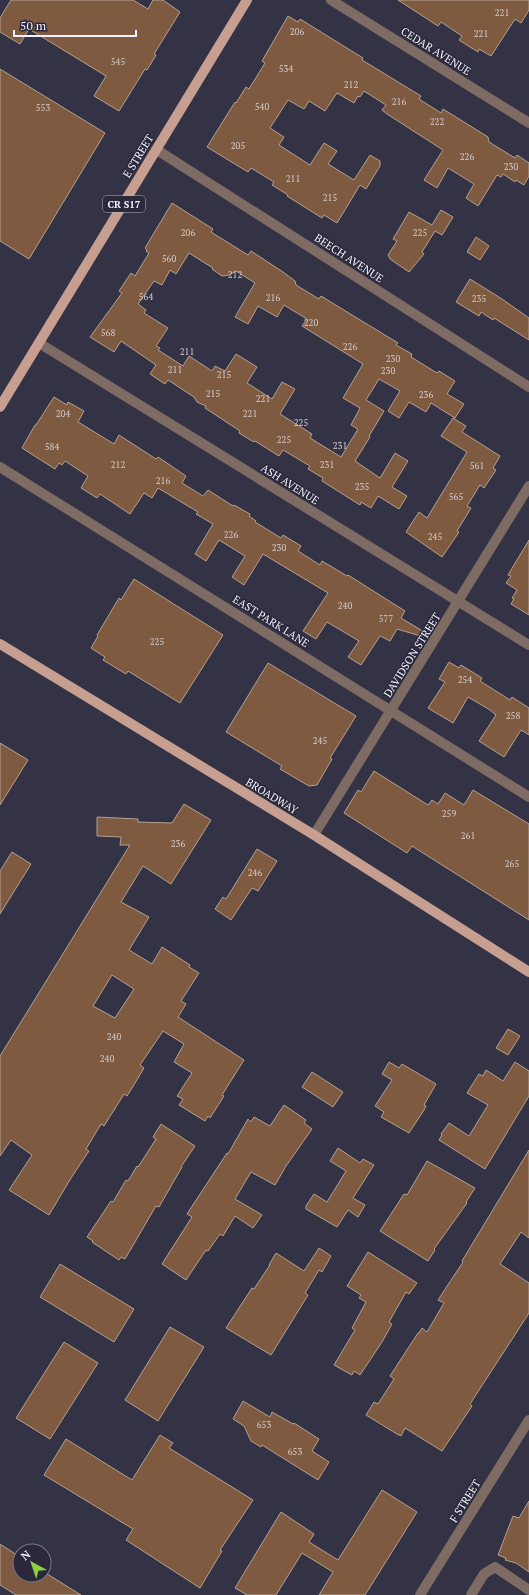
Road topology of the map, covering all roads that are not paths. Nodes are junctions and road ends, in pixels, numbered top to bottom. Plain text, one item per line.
1 (247, 0) edge
2 (331, 0) edge
3 (529, 123) edge
4 (157, 150) junction
5 (39, 343) junction
6 (529, 387) edge
7 (0, 407) edge
8 (0, 467) edge
9 (529, 486) edge
10 (459, 601) junction
11 (0, 644) edge
12 (529, 645) edge
13 (391, 710) junction
14 (529, 797) edge
15 (314, 835) junction
16 (529, 972) edge
17 (529, 1420) edge
18 (529, 1590) edge
19 (420, 1595) edge
20 (471, 1595) edge

1 - 4 main road, E STREET / CR S17
2 - 3 street, CEDAR AVENUE
4 - 5 main road, E STREET / CR S17
4 - 6 street, BEECH AVENUE
5 - 7 main road, E STREET / CR S17
5 - 10 street, ASH AVENUE
8 - 13 street, EAST PARK LANE
9 - 10 street, DAVIDSON STREET
10 - 12 street, ASH AVENUE
10 - 13 street, DAVIDSON STREET
11 - 15 main road, BROADWAY
13 - 14 street, EAST PARK LANE
13 - 15 street, DAVIDSON STREET
15 - 16 main road, BROADWAY
17 - 19 street, F STREET
18 - 20 street

